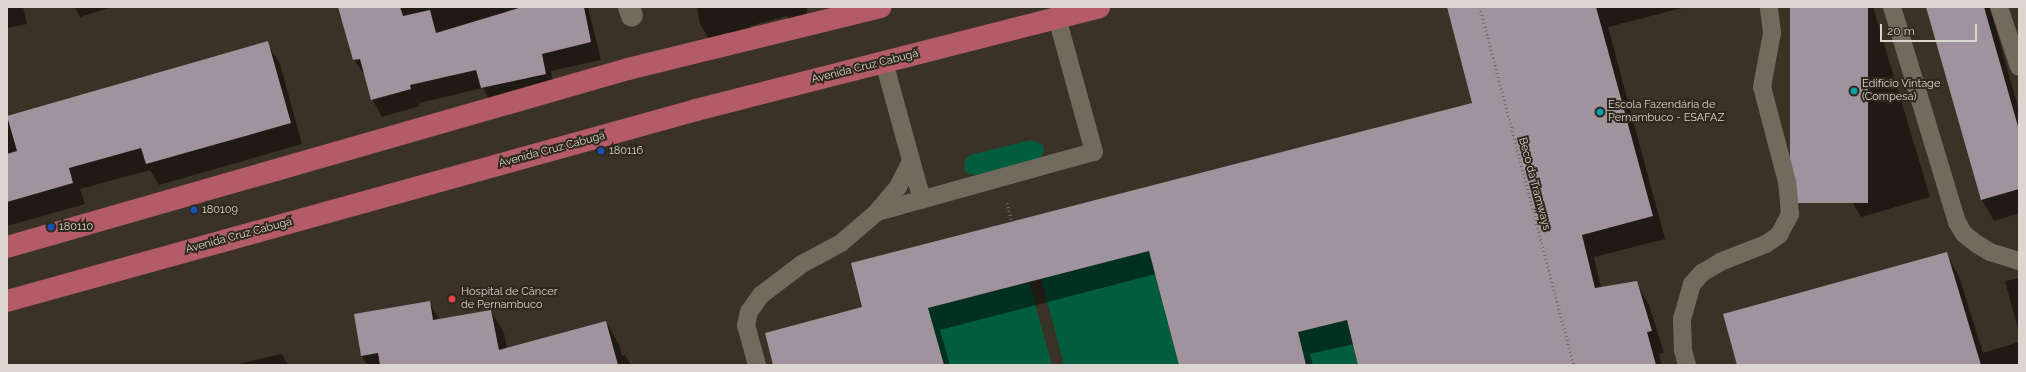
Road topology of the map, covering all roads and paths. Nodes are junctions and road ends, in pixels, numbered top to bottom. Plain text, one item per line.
1 (880, 7) edge
2 (1098, 7) edge
3 (1480, 7) edge
4 (1769, 7) edge
5 (1892, 7) edge
6 (1999, 7) edge
7 (1057, 18) junction
8 (884, 62) junction
9 (2019, 67) edge
10 (911, 161) junction
11 (922, 200) junction
12 (877, 212) junction
13 (7, 246) edge
14 (2019, 261) edge
15 (7, 301) edge
16 (757, 365) edge
17 (1574, 365) edge
18 (1686, 365) edge

1 - 13 main road
2 - 7 main road, Avenida Cruz Cabugá
3 - 17 path, Beco da Tramways
4 - 18 lane
5 - 14 lane
6 - 9 lane
7 - 8 main road, Avenida Cruz Cabugá
7 - 11 lane
8 - 10 lane
8 - 15 main road, Avenida Cruz Cabugá
10 - 11 lane
10 - 12 lane
11 - 12 lane
12 - 16 lane

